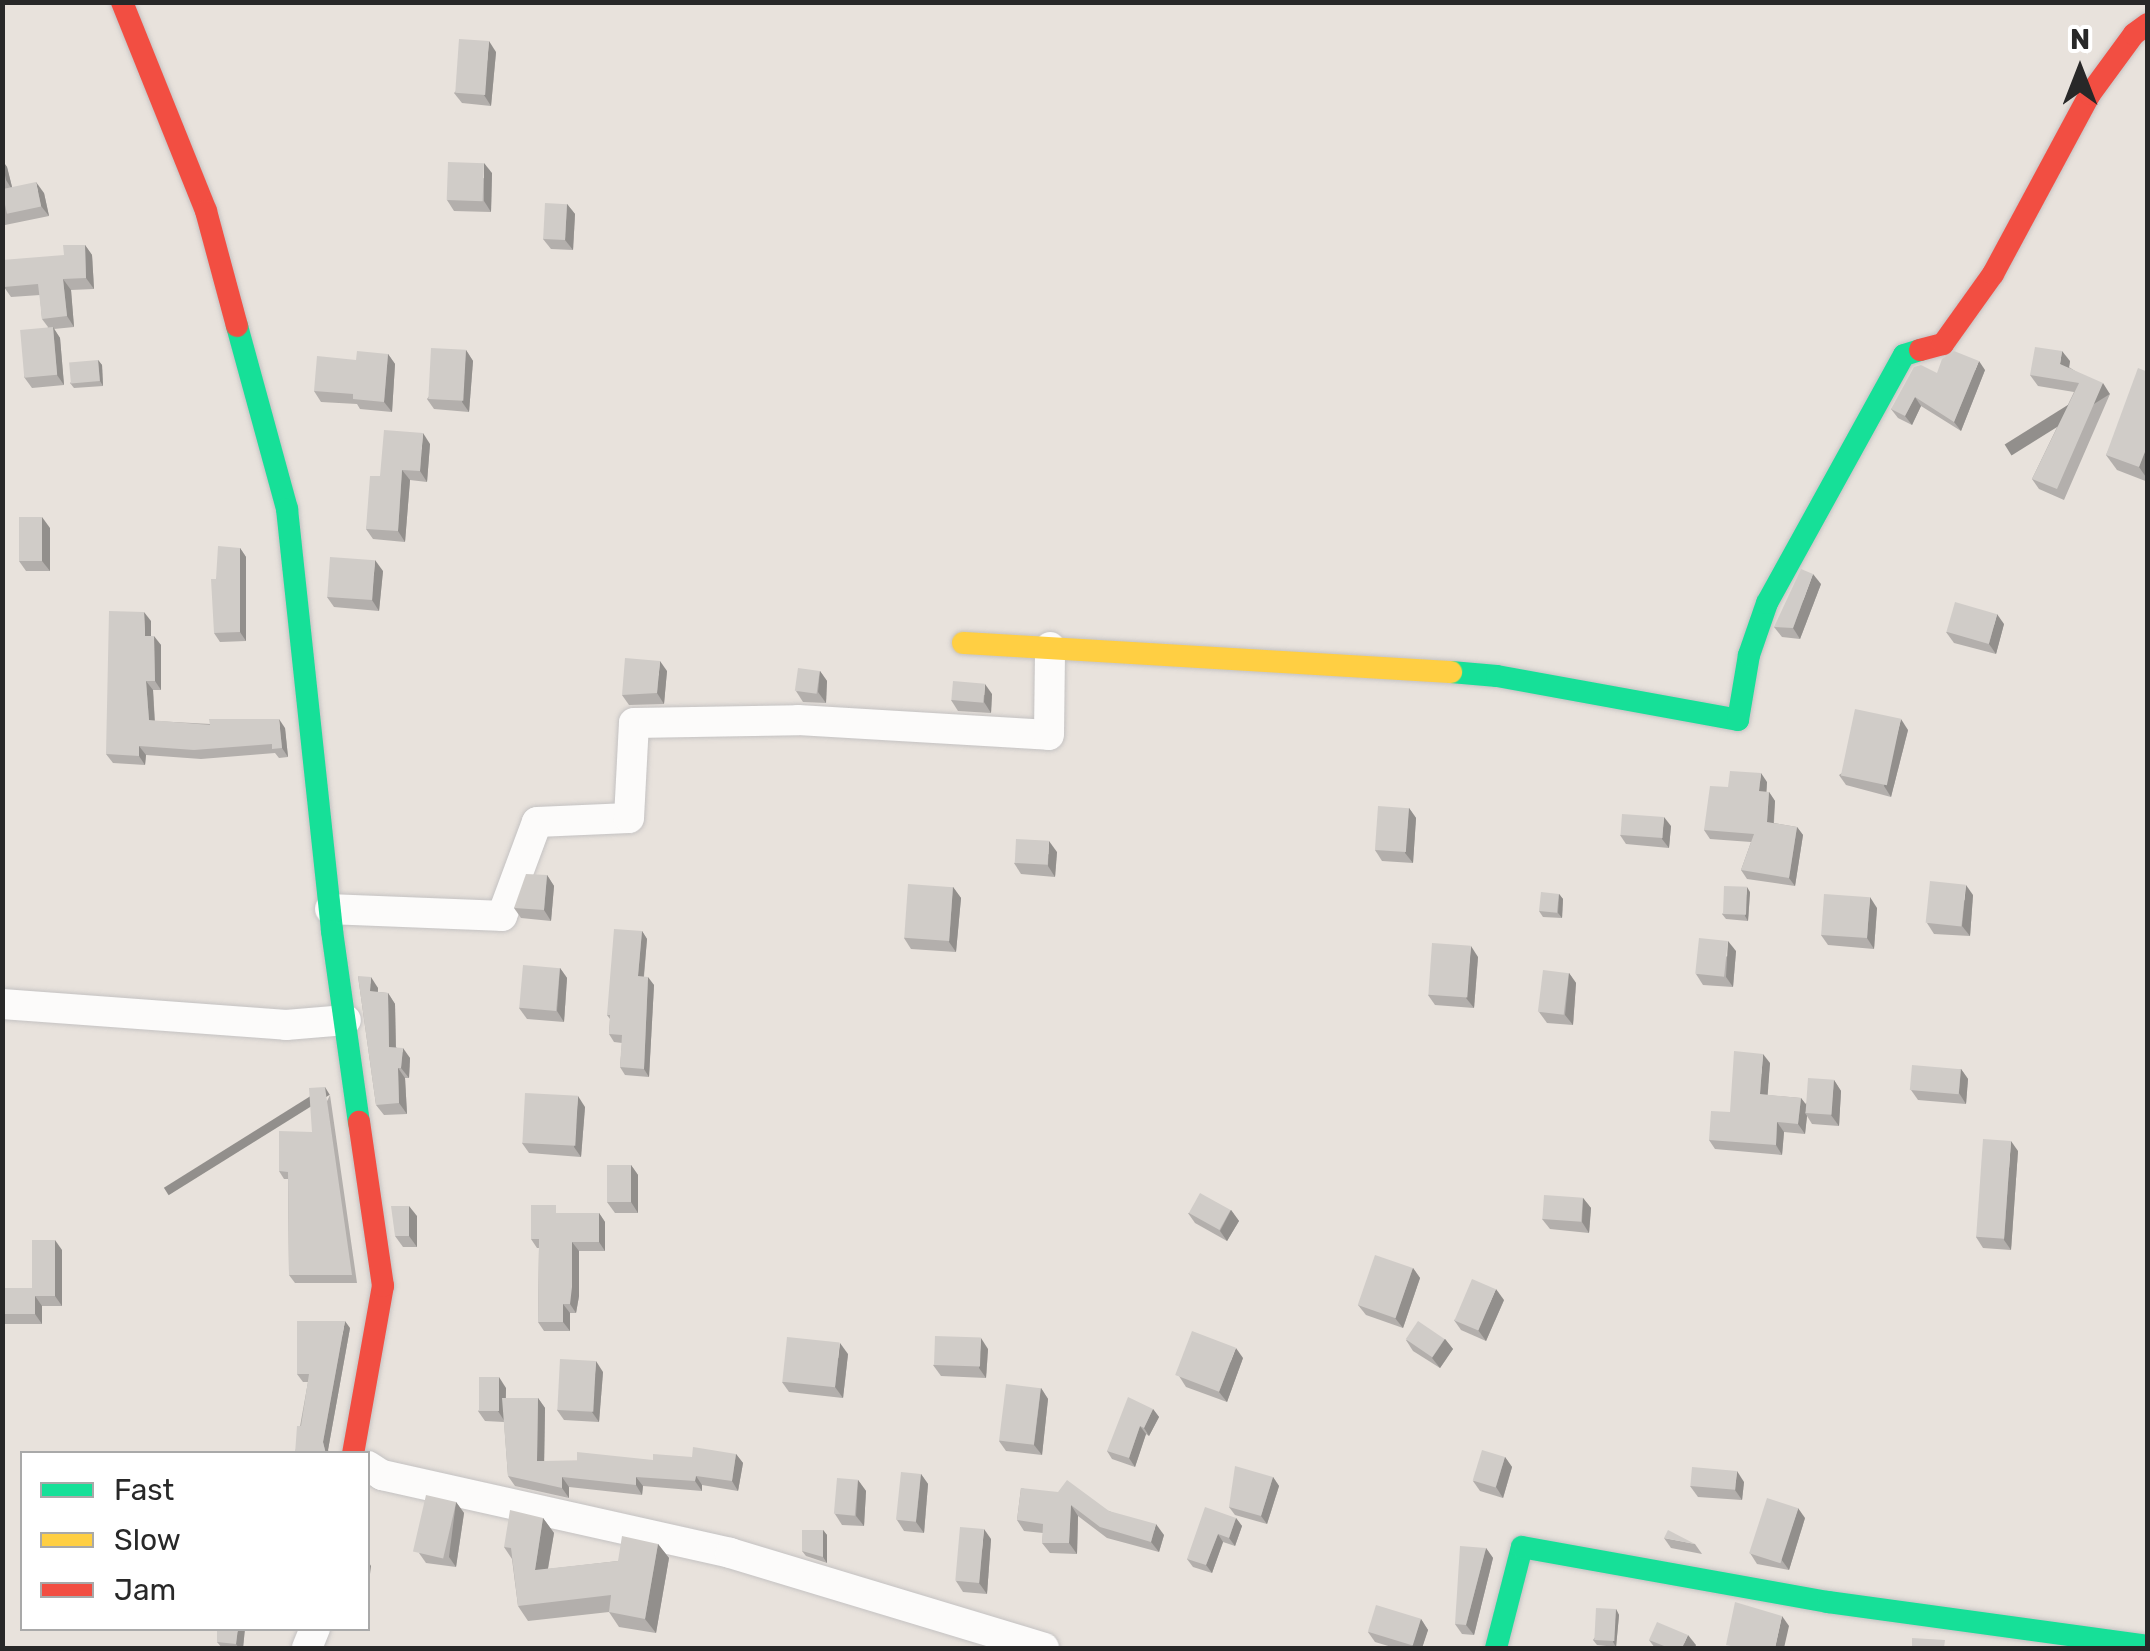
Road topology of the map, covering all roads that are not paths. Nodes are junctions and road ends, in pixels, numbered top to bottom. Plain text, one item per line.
1 (122, 2) edge
2 (2148, 24) edge
3 (963, 643) dead end
4 (1050, 647) junction
5 (330, 909) junction
6 (2, 1004) edge
7 (346, 1020) junction
8 (353, 1451) edge
9 (370, 1467) edge
10 (2148, 1646) edge
11 (1044, 1648) edge
12 (1496, 1648) edge

1 - 5 street
2 - 4 street
3 - 4 street
4 - 5 street
5 - 7 street
6 - 7 street
7 - 8 street
9 - 11 street
10 - 12 street

